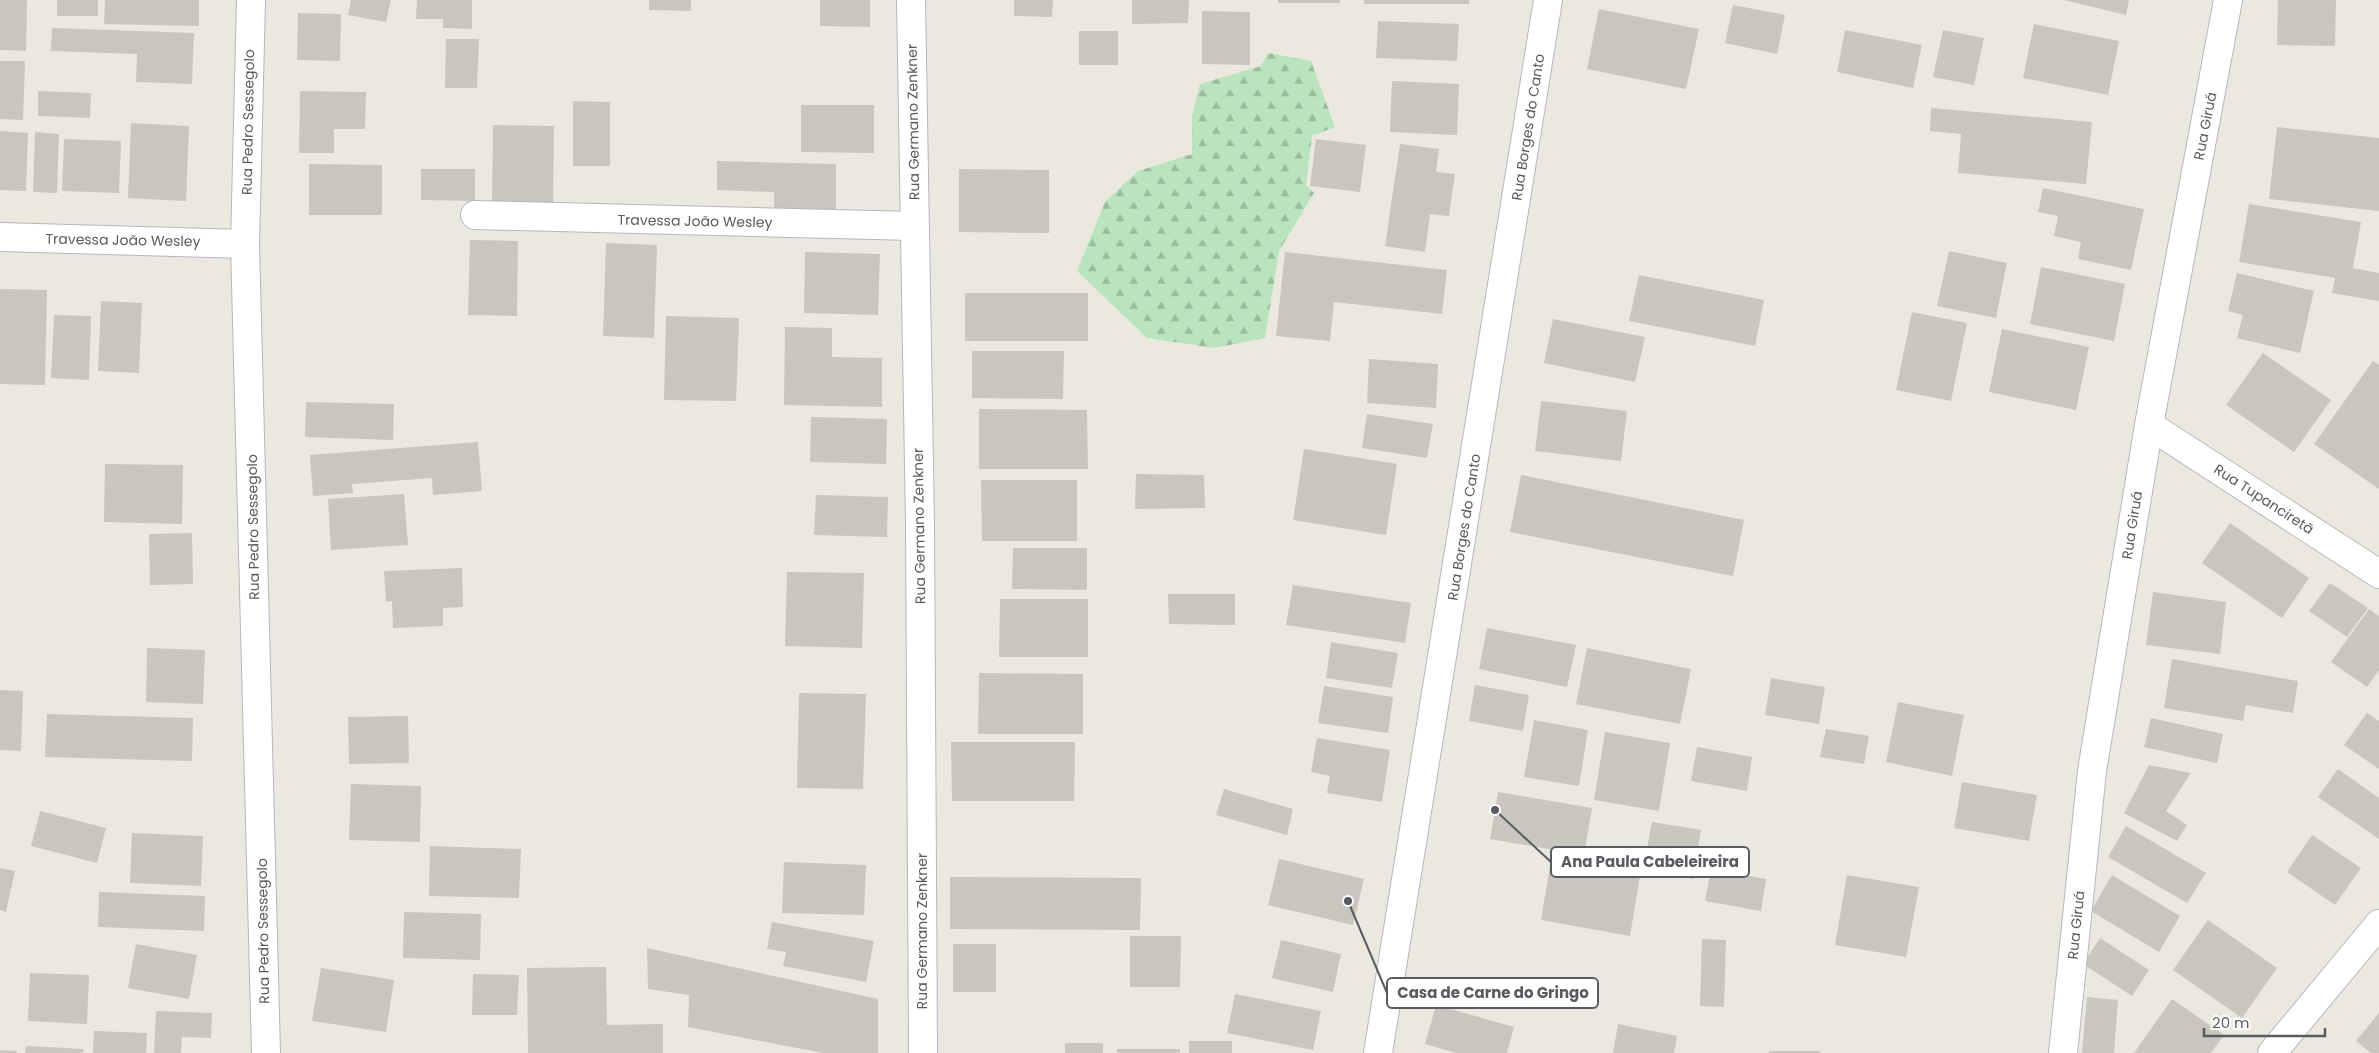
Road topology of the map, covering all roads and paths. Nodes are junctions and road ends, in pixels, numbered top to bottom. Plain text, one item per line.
1 (251, 0) edge
2 (911, 0) edge
3 (1548, 0) edge
4 (2228, 0) edge
5 (475, 215) dead end
6 (914, 226) junction
7 (0, 238) edge
8 (246, 244) junction
9 (2149, 425) junction
10 (2379, 574) edge
11 (2379, 924) edge
12 (266, 1053) edge
13 (923, 1053) edge
14 (1378, 1053) edge
15 (2063, 1053) edge
16 (2272, 1053) edge

1 - 8 street, Rua Pedro Sessegolo
2 - 6 street, Rua Germano Zenkner
3 - 14 street, Rua Borges do Canto
4 - 9 street, Rua Giruá
5 - 6 street, Travessa João Wesley
6 - 13 street, Rua Germano Zenkner
7 - 8 street, Travessa João Wesley
8 - 12 street, Rua Pedro Sessegolo
9 - 10 street, Rua Tupanciretã
9 - 15 street, Rua Giruá
11 - 16 street

